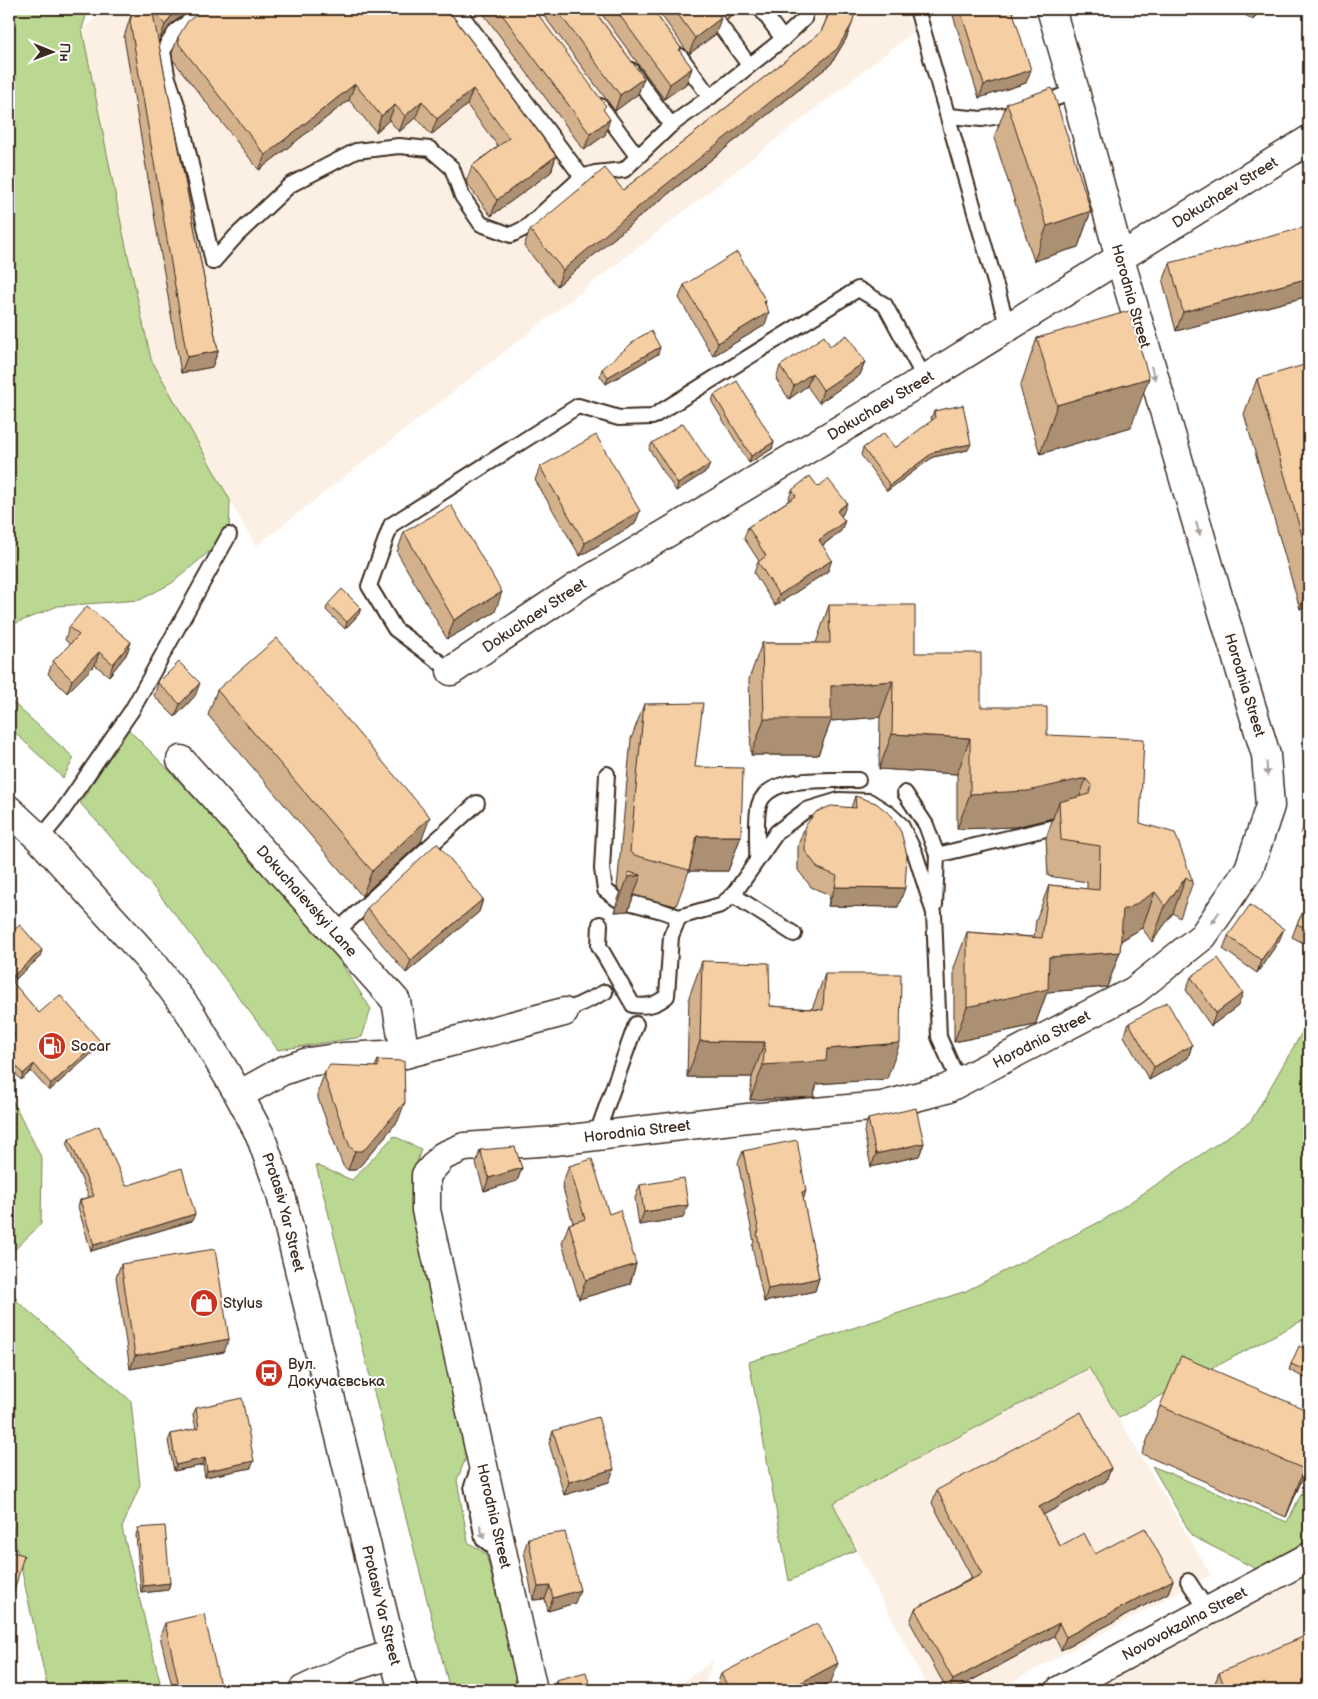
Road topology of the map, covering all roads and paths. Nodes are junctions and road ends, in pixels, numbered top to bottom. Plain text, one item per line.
1 (206, 9) edge
2 (457, 9) edge
3 (708, 9) edge
4 (761, 9) edge
5 (808, 9) edge
6 (917, 9) edge
7 (1051, 9) edge
8 (783, 39) junction
9 (675, 49) edge
10 (621, 55) edge
11 (749, 64) junction
12 (1075, 91) junction
13 (591, 94) edge
14 (710, 97) junction
15 (949, 116) junction
16 (671, 125) junction
17 (1309, 140) edge
18 (637, 156) junction
19 (582, 176) junction
20 (1120, 259) junction
21 (1008, 328) junction
22 (925, 379) junction
23 (229, 535) dead end
24 (451, 670) joint
25 (181, 760) dead end
26 (607, 774) dead end
27 (858, 780) dead end
28 (905, 793) dead end
29 (477, 803) dead end
30 (9, 810) edge
31 (1070, 823) edge
32 (40, 839) junction
33 (937, 855) junction
34 (757, 860) junction
35 (733, 894) junction
36 (934, 913) junction
37 (679, 917) junction
38 (600, 924) dead end
39 (336, 932) junction
40 (794, 934) dead end
41 (605, 992) dead end
42 (564, 1012) joint
43 (636, 1024) dead end
44 (405, 1054) junction
45 (959, 1082) junction
46 (239, 1095) junction
47 (596, 1136) junction
48 (1309, 1557) edge
49 (1188, 1581) dead end
50 (1208, 1611) junction
51 (393, 1654) junction
52 (303, 1690) edge
53 (403, 1690) edge
54 (533, 1690) edge
55 (1060, 1690) edge

1 - 19 lane
2 - 19 lane
3 - 11 lane
4 - 8 lane
5 - 8 lane
6 - 15 lane
7 - 12 street, Horodnia Street
8 - 11 lane
9 - 14 lane
10 - 16 lane
11 - 14 lane
12 - 15 lane
12 - 20 street, Horodnia Street
13 - 18 lane
14 - 16 lane
15 - 21 lane
16 - 18 lane
17 - 20 street, Dokuchaev Street
18 - 19 lane
20 - 21 street, Dokuchaev Street
20 -> 45 street, Horodnia Street
21 - 22 street, Dokuchaev Street
22 - 24 street, Dokuchaev Street
22 - 24 lane
23 - 32 lane
25 - 39 street, Dokuchaievskyi Lane
26 - 37 lane
27 - 34 lane
28 - 33 lane
29 - 39 lane
30 - 32 street, Protasiv Yar Street
31 - 33 lane
32 - 46 street, Protasiv Yar Street
33 - 36 lane
34 - 35 lane
34 - 36 lane
35 - 37 lane
35 - 40 lane
36 - 45 lane
37 - 38 lane
39 - 44 street, Dokuchaievskyi Lane
41 - 42 lane
42 - 44 street
43 - 47 lane
44 - 46 street
45 - 47 street, Horodnia Street
46 - 51 street, Protasiv Yar Street
47 -> 54 street, Horodnia Street
48 - 50 street, Novovokzalna Street
49 - 50 lane
50 - 55 street, Novovokzalna Street
51 - 52 street
51 - 53 street, Protasiv Yar Street

